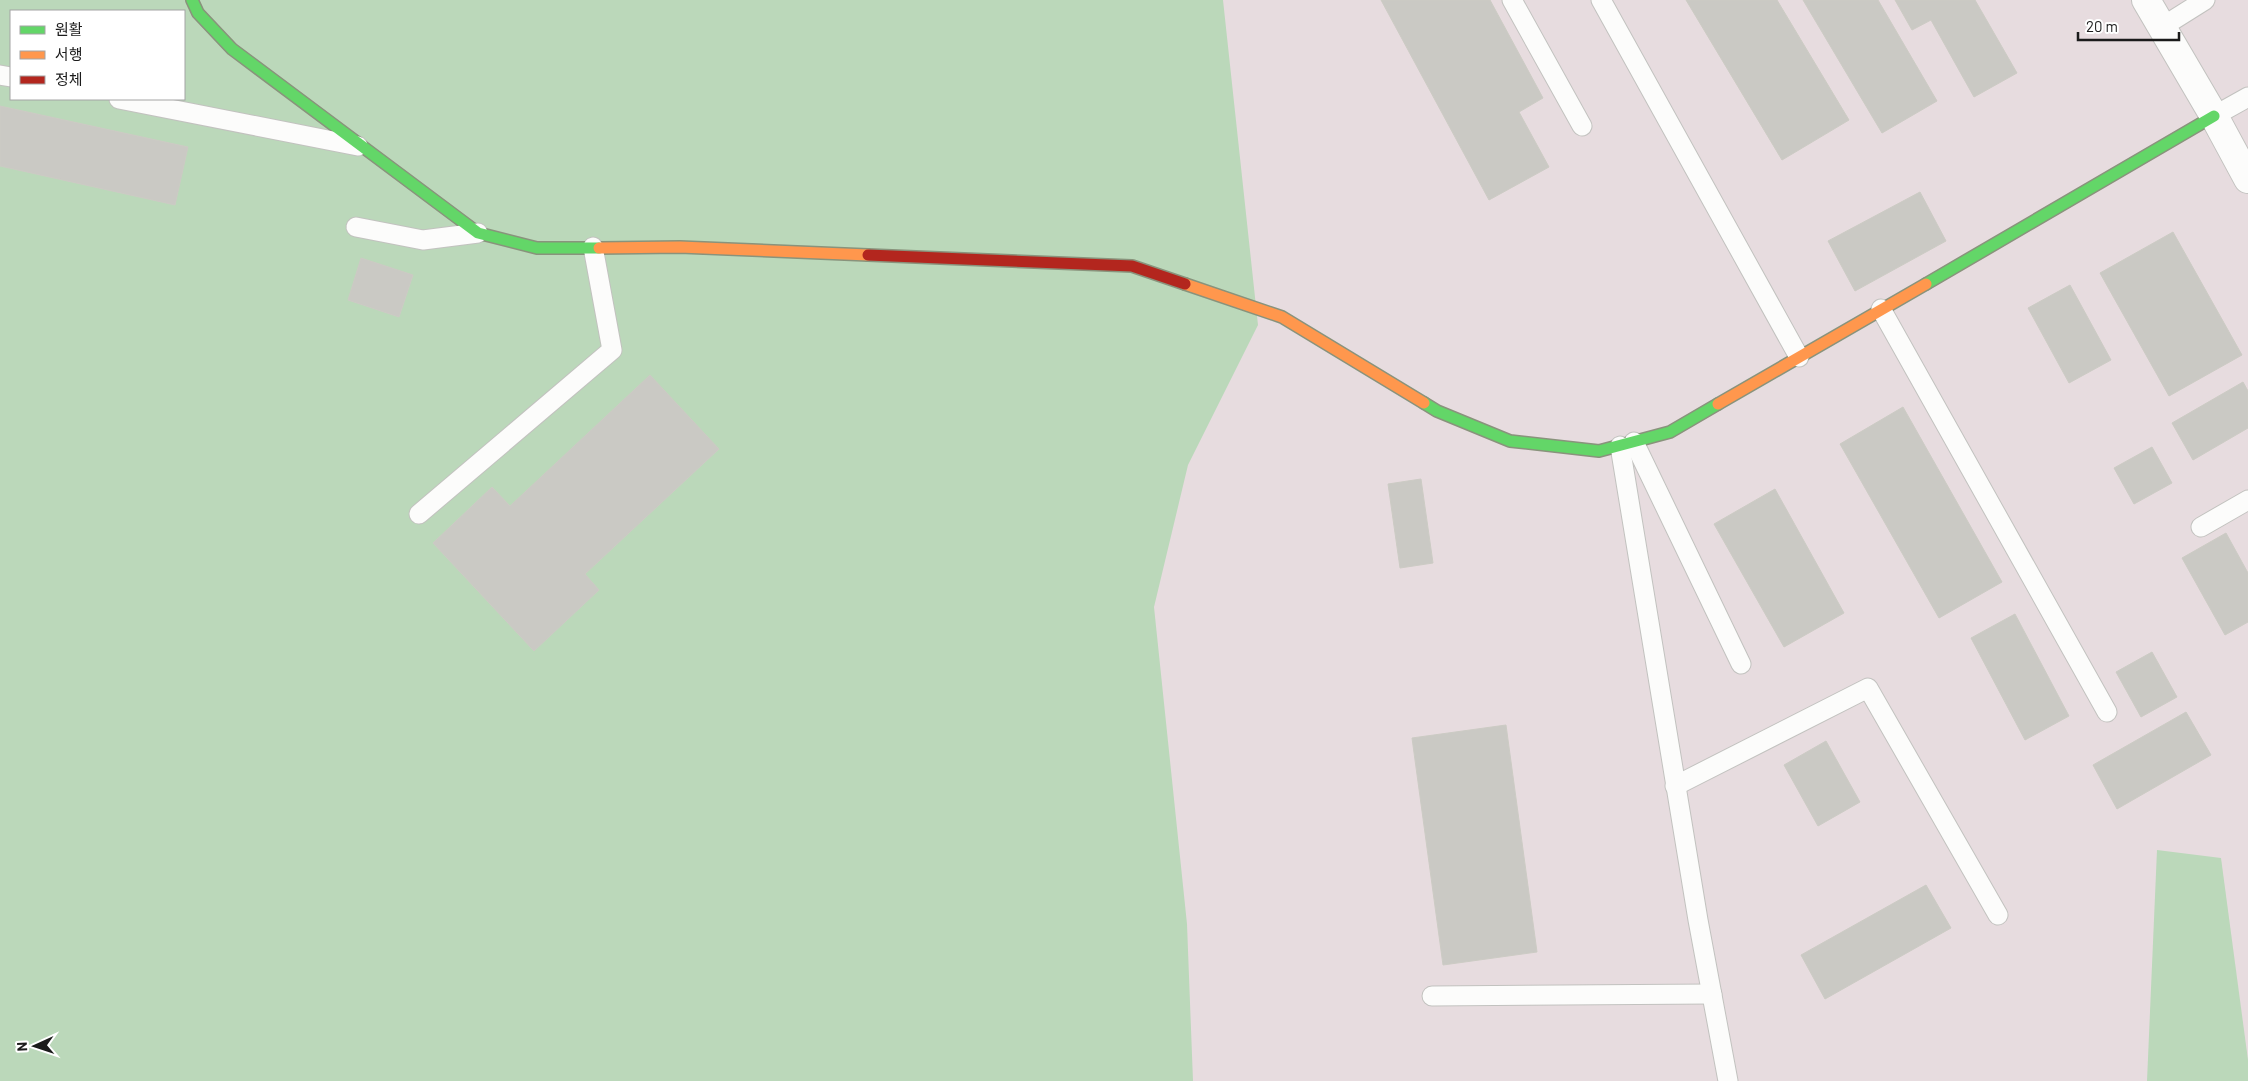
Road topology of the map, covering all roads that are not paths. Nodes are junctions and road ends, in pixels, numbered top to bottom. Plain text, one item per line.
1 (192, 0) edge
2 (1512, 0) edge
3 (1601, 0) edge
4 (2146, 0) edge
5 (2205, 0) edge
6 (2162, 28) junction
7 (2248, 97) edge
8 (123, 100) edge
9 (2214, 116) junction
10 (1582, 126) dead end
11 (363, 147) junction
12 (2248, 179) edge
13 (356, 227) dead end
14 (478, 234) junction
15 (593, 248) junction
16 (1881, 309) junction
17 (1800, 357) junction
18 (1627, 444) junction
19 (2248, 500) edge
20 (419, 514) dead end
21 (2201, 527) dead end
22 (1741, 664) dead end
23 (2107, 712) dead end
24 (1676, 786) junction
25 (1998, 915) dead end
26 (1712, 994) junction
27 (1432, 996) dead end
28 (1728, 1081) edge

1 - 11 street
2 - 10 lane
3 - 17 lane
4 - 6 street
5 - 6 lane
6 - 9 street
7 - 9 lane
8 - 11 lane
9 - 12 street
9 - 16 street
11 - 14 street
13 - 14 lane
14 - 15 street
15 - 18 street
15 - 20 lane
16 - 17 street
16 - 23 lane
17 - 18 street
18 - 22 lane
18 - 24 lane
19 - 21 lane
24 - 25 lane
24 - 26 lane
26 - 27 lane
26 - 28 lane

